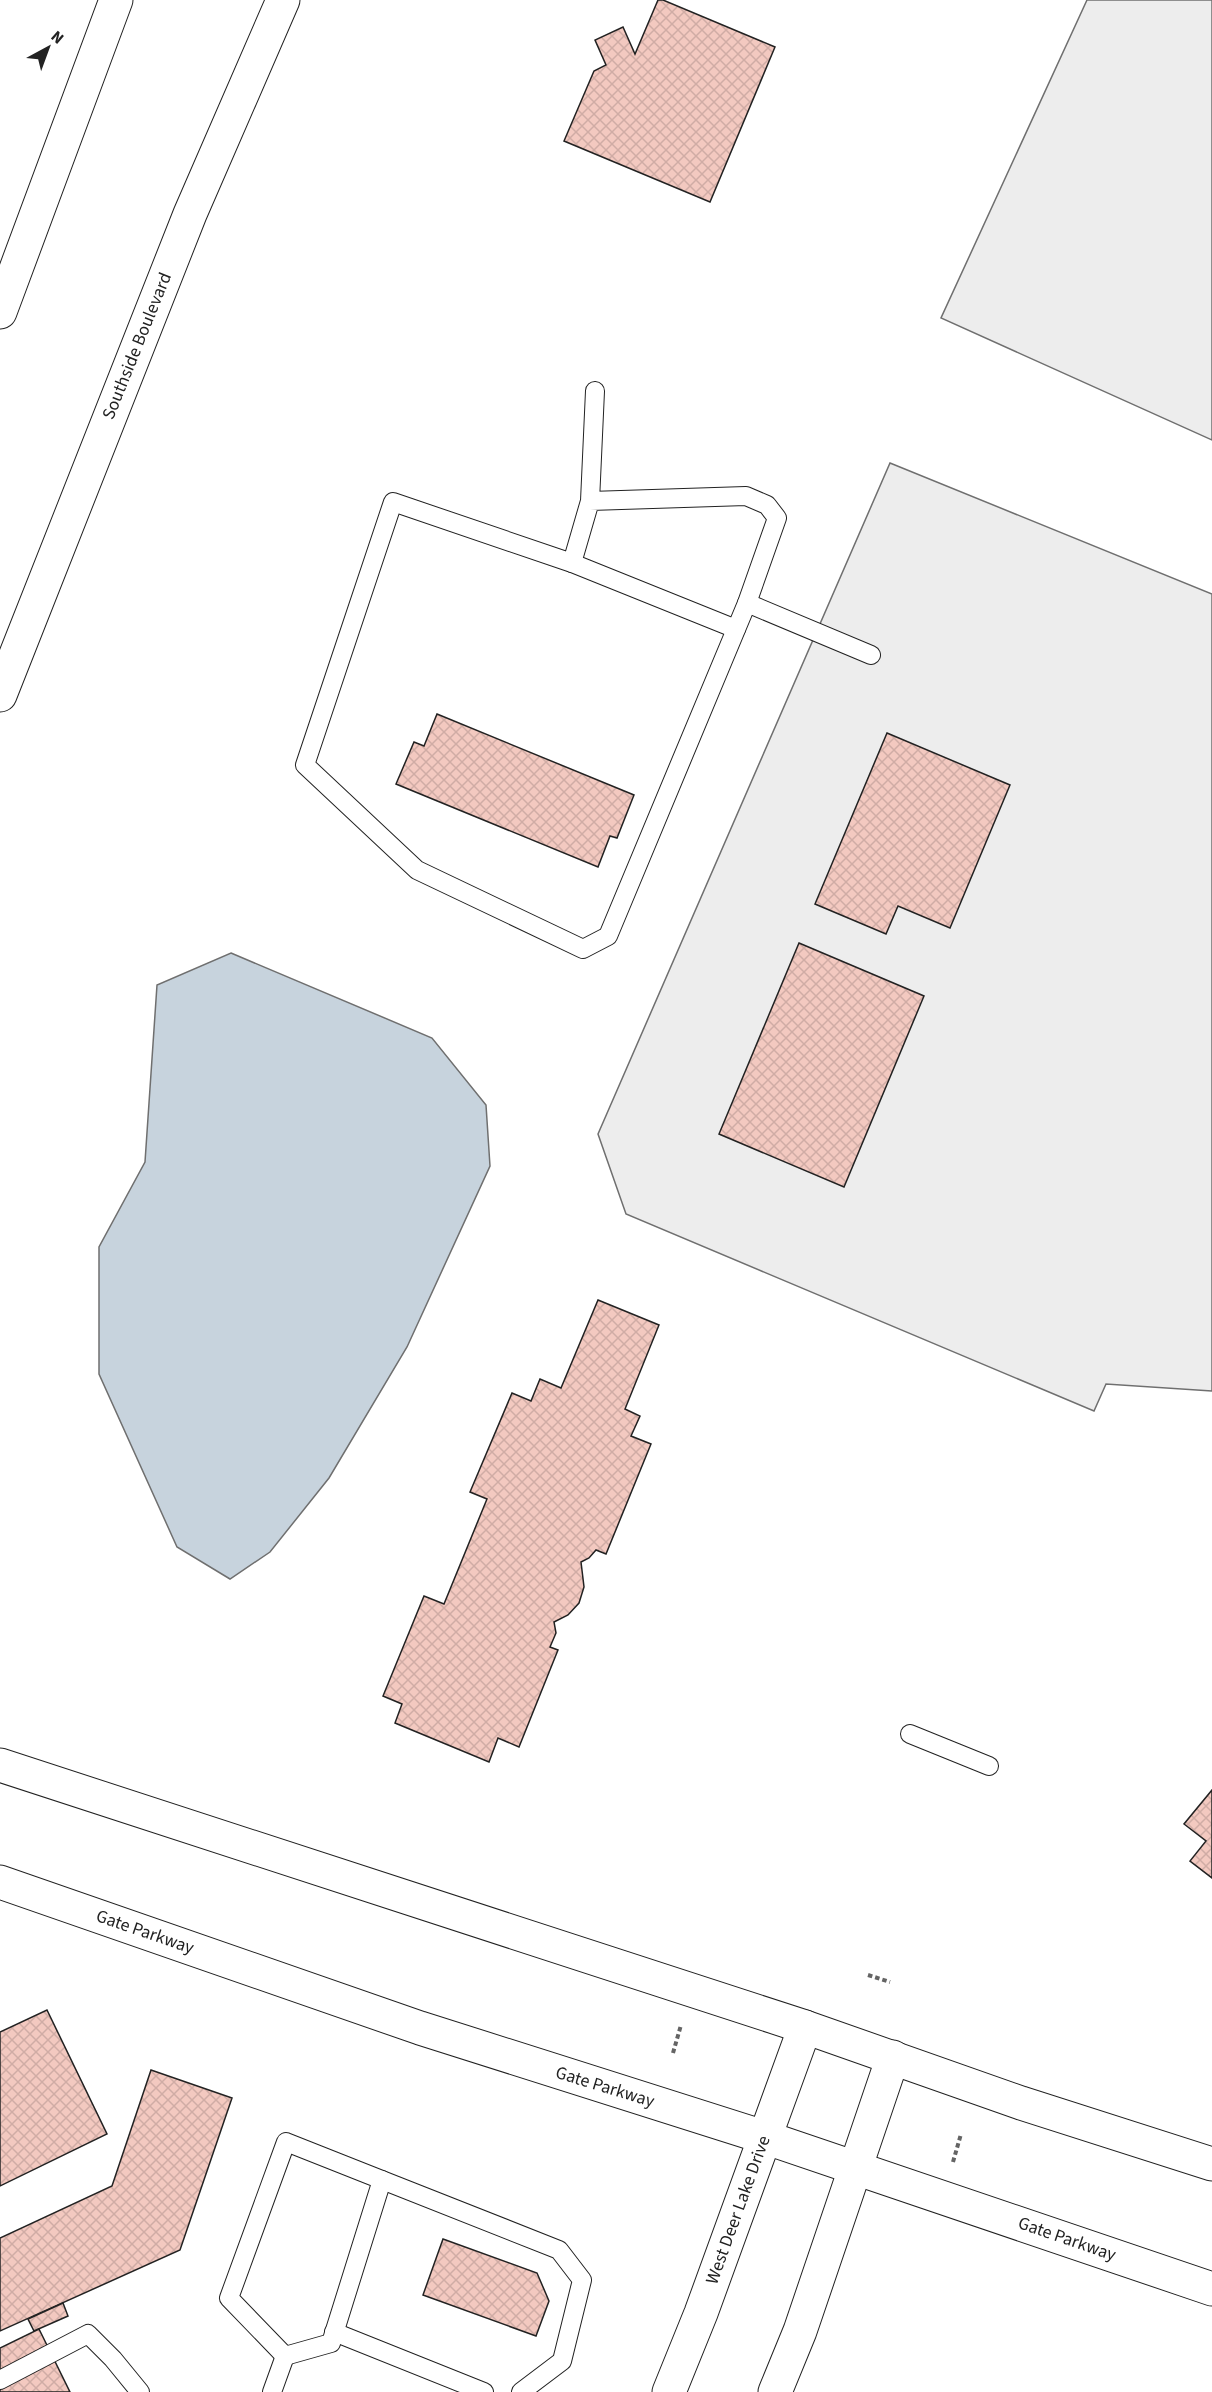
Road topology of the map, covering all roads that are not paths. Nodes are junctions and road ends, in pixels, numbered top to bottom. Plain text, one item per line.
1 (116, 0) edge
2 (283, 0) edge
3 (0, 312) edge
4 (594, 391) dead end
5 (591, 501) junction
6 (572, 563) junction
7 (747, 603) junction
8 (736, 629) junction
9 (871, 655) dead end
10 (0, 695) edge
11 (910, 1734) dead end
12 (0, 1765) edge
13 (989, 1766) dead end
14 (0, 1882) edge
15 (805, 2027) junction
16 (893, 2057) junction
17 (764, 2137) junction
18 (1212, 2164) edge
19 (855, 2167) junction
20 (382, 2180) junction
21 (1212, 2289) edge
22 (334, 2332) junction
23 (285, 2356) junction
24 (0, 2380) edge
25 (140, 2392) edge
26 (272, 2392) edge
27 (484, 2392) edge
28 (521, 2392) edge
29 (669, 2392) edge
30 (776, 2392) edge

1 - 3 main road
2 - 10 main road, Southside Boulevard
4 - 5 lane
5 - 6 lane
5 - 7 lane
6 - 8 lane
6 - 8 lane
7 - 8 lane
7 - 9 lane
11 - 13 lane
12 - 15 main road
14 - 17 main road, Gate Parkway
15 - 16 main road
15 - 17 main road, West Deer Lake Drive
16 - 18 main road
16 - 19 main road
17 - 19 main road, Gate Parkway
17 - 29 main road, West Deer Lake Drive
19 - 21 main road, Gate Parkway
19 - 30 main road
20 - 22 lane
20 - 23 lane
20 - 28 lane
22 - 23 lane
22 - 27 lane
23 - 26 lane
24 - 25 lane

